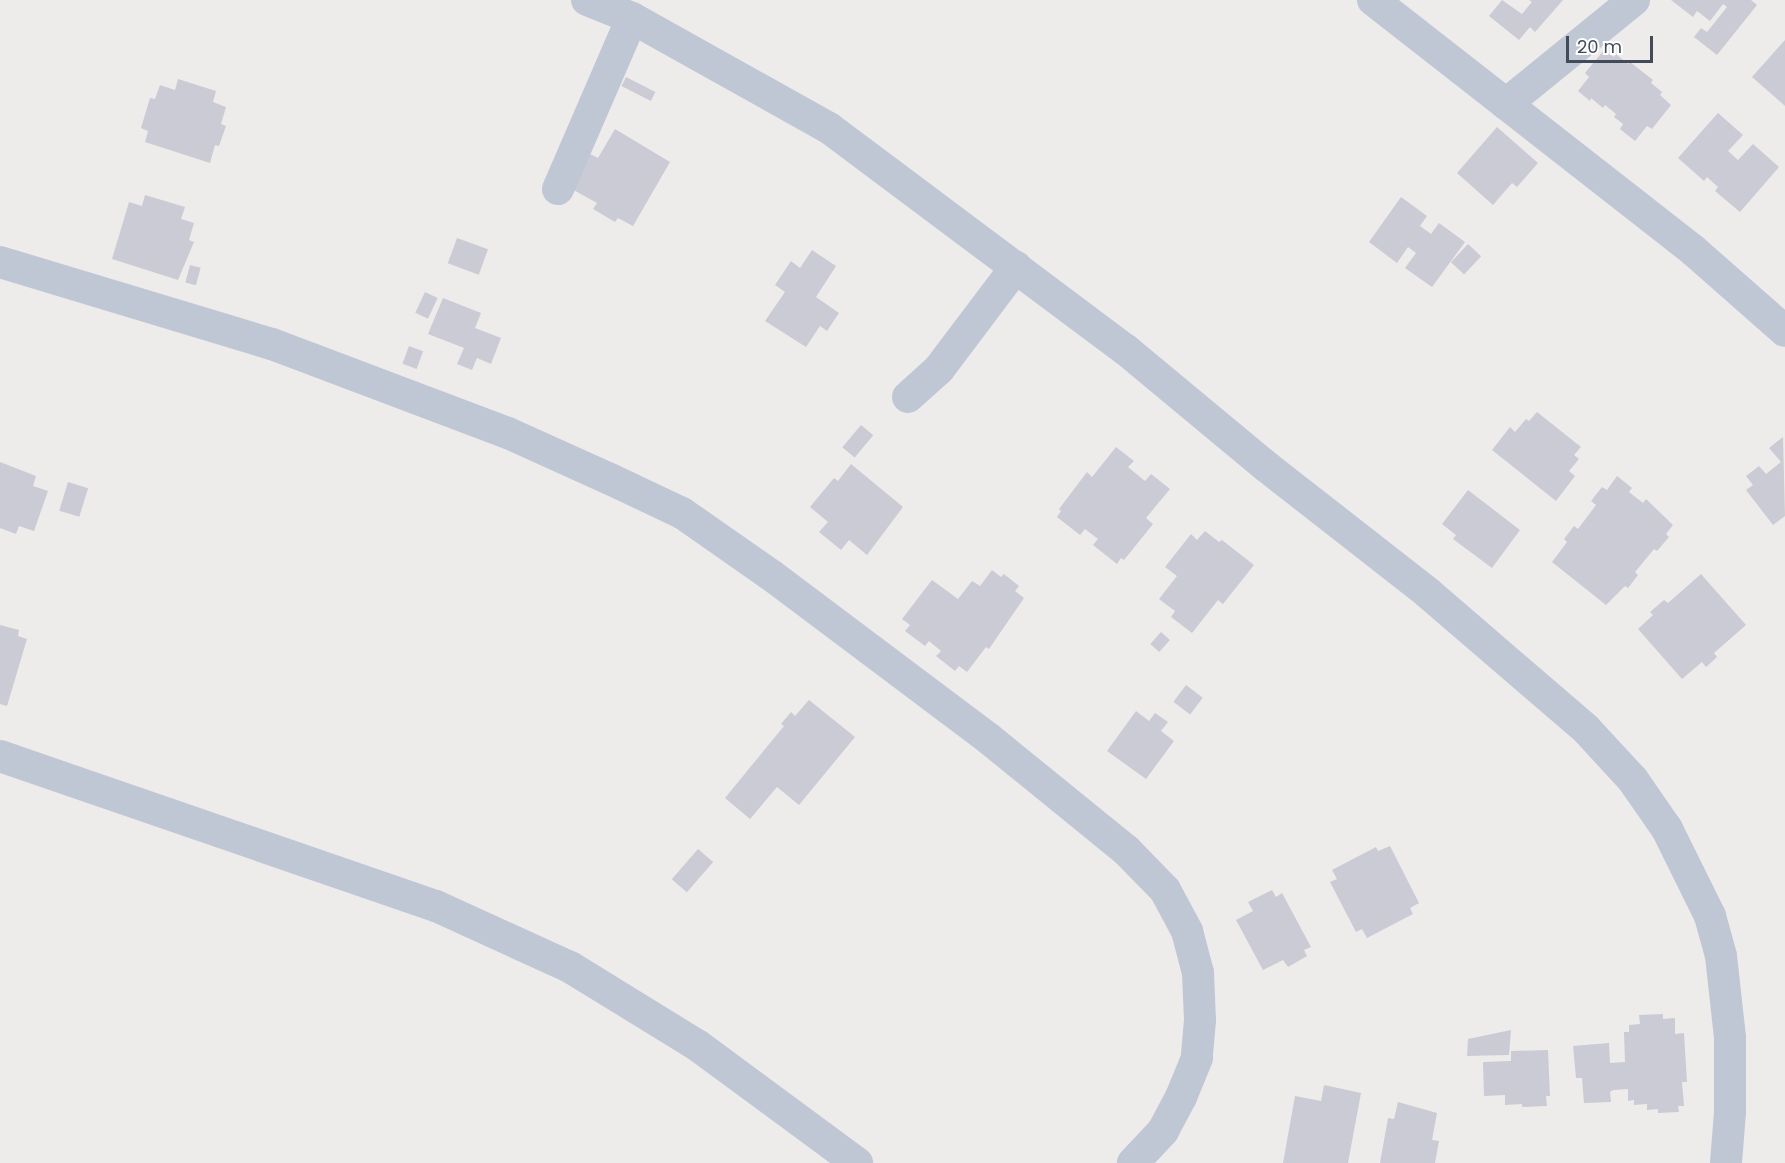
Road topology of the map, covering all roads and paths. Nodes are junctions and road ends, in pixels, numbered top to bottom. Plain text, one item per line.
1 (587, 0) edge
2 (1373, 0) edge
3 (1634, 0) edge
4 (632, 18) junction
5 (1506, 104) junction
6 (558, 189) dead end
7 (0, 262) edge
8 (1016, 267) junction
9 (1785, 330) edge
10 (908, 397) dead end
11 (0, 756) edge
12 (857, 1163) edge
13 (1132, 1163) edge
14 (1726, 1163) edge

1 - 4 street
2 - 5 street
3 - 5 street
4 - 6 street
4 - 8 street
5 - 9 street
7 - 13 street
8 - 10 street
8 - 14 street
11 - 12 street

